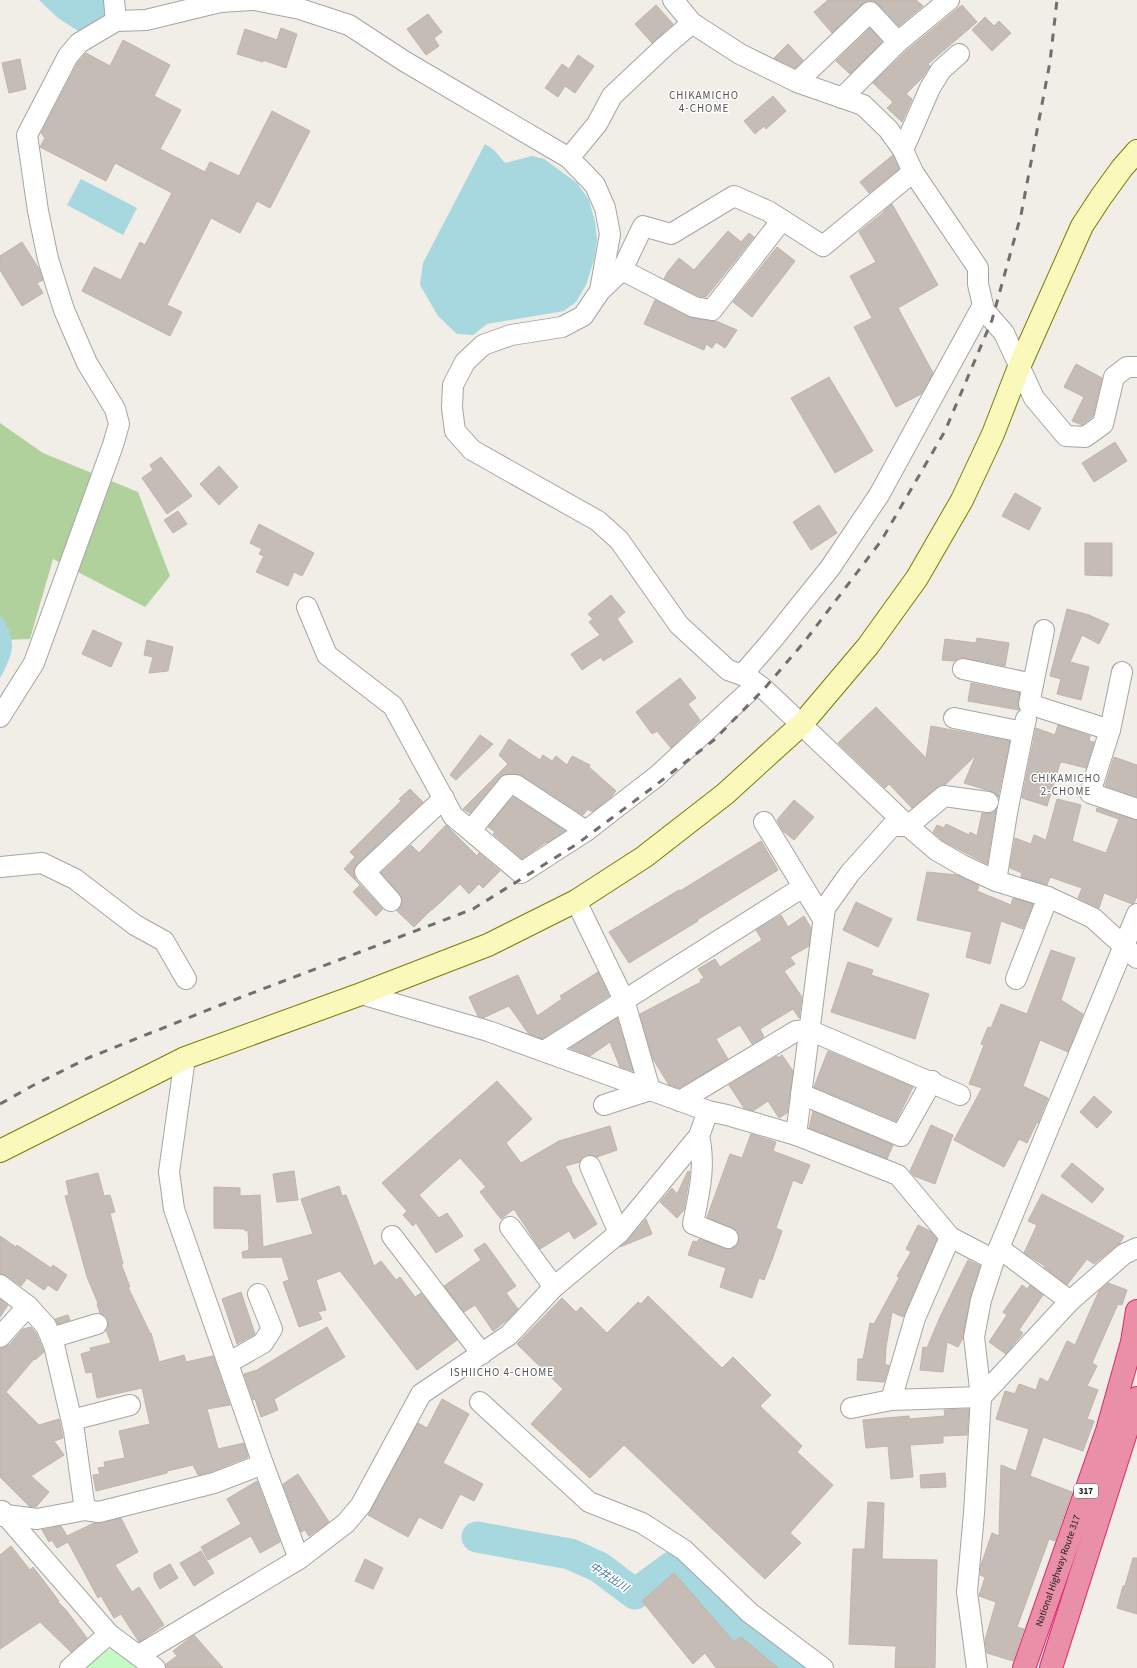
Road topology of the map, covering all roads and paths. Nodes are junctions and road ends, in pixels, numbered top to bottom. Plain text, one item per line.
1 (114, 0) edge
2 (252, 0) edge
3 (255, 0) edge
4 (674, 0) edge
5 (949, 0) edge
6 (116, 22) junction
7 (692, 23) junction
8 (898, 42) junction
9 (959, 54) dead end
10 (797, 82) junction
11 (842, 98) junction
12 (903, 150) junction
13 (1137, 151) edge
14 (569, 158) junction
15 (913, 172) junction
16 (782, 220) junction
17 (622, 270) junction
18 (600, 291) junction
19 (983, 305) junction
20 (1137, 366) edge
21 (1019, 367) junction
22 (307, 608) dead end
23 (1044, 630) dead end
24 (963, 669) dead end
25 (1122, 672) dead end
26 (749, 679) junction
27 (1033, 684) junction
28 (1029, 704) junction
29 (0, 717) edge
30 (954, 718) dead end
31 (802, 724) junction
32 (1110, 730) junction
33 (1023, 732) junction
34 (444, 798) junction
35 (988, 802) dead end
36 (1137, 809) edge
37 (764, 822) dead end
38 (908, 826) junction
39 (471, 830) junction
40 (586, 831) junction
41 (0, 867) edge
42 (996, 881) junction
43 (803, 887) junction
44 (1048, 898) junction
45 (391, 901) dead end
46 (576, 901) junction
47 (1137, 914) edge
48 (823, 919) junction
49 (1131, 952) edge
50 (186, 979) dead end
51 (1016, 979) dead end
52 (360, 994) junction
53 (624, 1000) junction
54 (809, 1030) junction
55 (549, 1048) dead end
56 (185, 1058) junction
57 (932, 1081) junction
58 (650, 1090) junction
59 (802, 1094) junction
60 (960, 1095) dead end
61 (680, 1101) junction
62 (604, 1105) dead end
63 (708, 1111) junction
64 (796, 1135) junction
65 (699, 1136) junction
66 (0, 1151) edge
67 (590, 1166) dead end
68 (510, 1227) dead end
69 (618, 1233) junction
70 (392, 1236) dead end
71 (950, 1237) junction
72 (728, 1238) dead end
73 (1137, 1248) edge
74 (997, 1254) junction
75 (0, 1285) edge
76 (554, 1287) junction
77 (258, 1294) dead end
78 (1070, 1301) junction
79 (28, 1306) junction
80 (1137, 1311) edge
81 (96, 1324) dead end
82 (0, 1337) edge
83 (51, 1338) junction
84 (1134, 1342) edge
85 (482, 1354) junction
86 (228, 1364) junction
87 (981, 1396) junction
88 (1137, 1398) edge
89 (891, 1400) junction
90 (480, 1402) dead end
91 (130, 1405) dead end
92 (851, 1408) dead end
93 (72, 1420) junction
94 (263, 1464) junction
95 (85, 1510) junction
96 (2, 1513) edge
97 (298, 1559) junction
98 (109, 1634) junction
99 (139, 1655) junction
100 (70, 1668) edge
101 (155, 1668) edge
102 (823, 1668) edge
103 (977, 1668) edge
104 (1024, 1668) edge
105 (1052, 1668) edge

1 - 6 street
2 - 6 street
3 - 14 street
4 - 7 street
5 - 8 street
6 - 29 street
7 - 10 street
7 - 14 street
8 - 10 street
8 - 11 street
9 - 12 street
10 - 11 street
11 - 12 street
12 - 15 street
13 - 21 street
14 - 18 street
15 - 16 street
15 - 19 street
16 - 17 street
16 - 17 street
17 - 18 street
18 - 26 street
19 - 21 street
19 - 26 street
20 - 21 street
21 - 31 street
22 - 34 street
23 - 27 street
24 - 27 street
25 - 32 street
26 - 31 street
26 - 40 street
27 - 28 street
28 - 32 street
28 - 33 street
30 - 33 street
31 - 38 street
31 - 46 street
32 - 36 street
33 - 42 street
34 - 39 street
34 - 45 street
35 - 38 street
37 - 43 street
38 - 42 street
38 - 48 street
39 - 40 street
39 - 40 street
41 - 50 street
42 - 44 street
43 - 48 street
43 - 53 street
44 - 49 street
44 - 51 street
46 - 52 street
46 - 53 street
47 - 49 street
48 - 54 street
49 - 74 street
52 - 56 street
52 - 58 street
53 - 55 street
53 - 58 street
54 - 57 street
54 - 59 street
54 - 61 street
56 - 66 street
56 - 86 street
57 - 59 street
57 - 60 street
58 - 61 street
58 - 62 street
59 - 64 street
61 - 63 street
63 - 64 street
63 - 65 street
64 - 71 street
65 - 69 street
65 - 72 street
67 - 69 street
68 - 76 street
69 - 76 street
70 - 85 street
71 - 74 street
71 - 89 street
73 - 78 street
74 - 78 street
74 - 87 street
75 - 79 street
76 - 85 street
77 - 86 street
78 - 87 street
79 - 82 street
79 - 83 street
80 - 84 highway, National Highway Route 317 / 317
81 - 83 street
83 - 93 street
84 - 104 highway, National Highway Route 317 / 317
85 - 97 street
86 - 94 street
87 - 89 street
87 - 103 street
88 - 105 highway, 317
89 - 92 street
90 - 102 street
91 - 93 street
93 - 95 street
94 - 95 street
94 - 97 street
95 - 96 street
96 - 98 street
97 - 99 street
98 - 99 street
98 - 100 street
99 - 101 street

